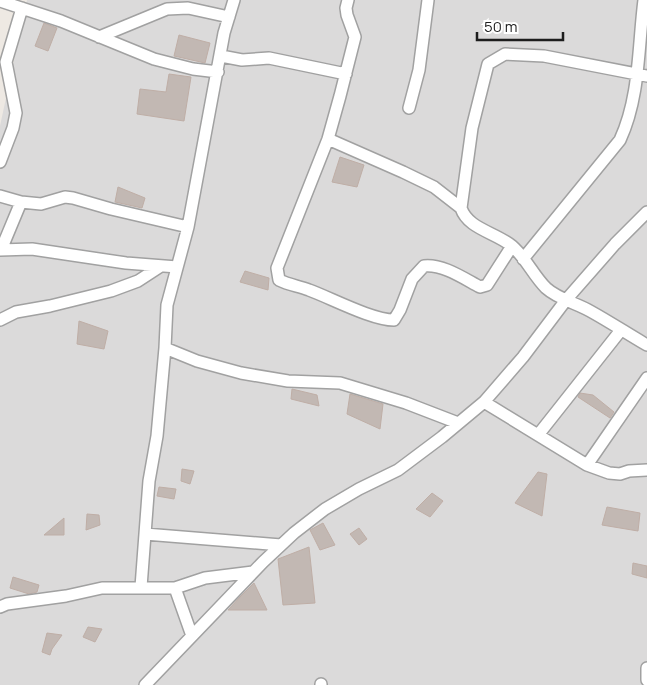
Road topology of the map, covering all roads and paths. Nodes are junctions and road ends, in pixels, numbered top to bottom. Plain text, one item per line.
1 (234, 0) edge
2 (428, 0) edge
3 (644, 0) edge
4 (0, 1) edge
5 (345, 3) edge
6 (22, 8) junction
7 (229, 17) junction
8 (99, 37) junction
9 (221, 56) junction
10 (3, 61) edge
11 (218, 72) junction
12 (346, 74) junction
13 (642, 74) edge
14 (409, 108) dead end
15 (328, 139) junction
16 (0, 162) edge
17 (0, 196) edge
18 (21, 202) junction
19 (461, 208) junction
20 (647, 212) edge
21 (188, 226) junction
22 (512, 246) junction
23 (0, 250) edge
24 (524, 259) junction
25 (161, 266) junction
26 (177, 267) junction
27 (566, 300) junction
28 (0, 320) edge
29 (621, 330) junction
30 (647, 345) edge
31 (165, 348) junction
32 (647, 378) edge
33 (484, 402) junction
34 (458, 423) junction
35 (538, 435) junction
36 (587, 465) junction
37 (647, 470) edge
38 (145, 534) junction
39 (281, 545) junction
40 (253, 572) junction
41 (141, 587) junction
42 (174, 588) junction
43 (0, 607) edge
44 (192, 636) junction
45 (647, 668) edge
46 (647, 680) edge
47 (145, 685) edge

1 - 7 street
2 - 14 street
3 - 13 street
4 - 6 street
5 - 12 street
6 - 8 street
6 - 10 street
7 - 8 street
7 - 9 street
8 - 11 street
9 - 11 street
9 - 12 street
10 - 16 street
11 - 21 street
12 - 15 street
13 - 19 street
13 - 24 street
15 - 19 street
15 - 22 street
17 - 18 street
18 - 21 street
18 - 23 street
19 - 22 street
20 - 27 street
21 - 26 street
22 - 24 street
23 - 25 street
24 - 27 street
25 - 26 street
25 - 28 street
26 - 31 street
27 - 29 street
27 - 33 street
29 - 30 street
29 - 35 street
31 - 34 street
31 - 38 street
32 - 36 street
33 - 34 street
33 - 35 street
34 - 39 street
35 - 36 street
36 - 37 street
38 - 39 street
38 - 41 street
39 - 40 street
40 - 42 street
40 - 44 street
41 - 42 street
41 - 43 street
42 - 44 street
44 - 47 street
45 - 46 street

